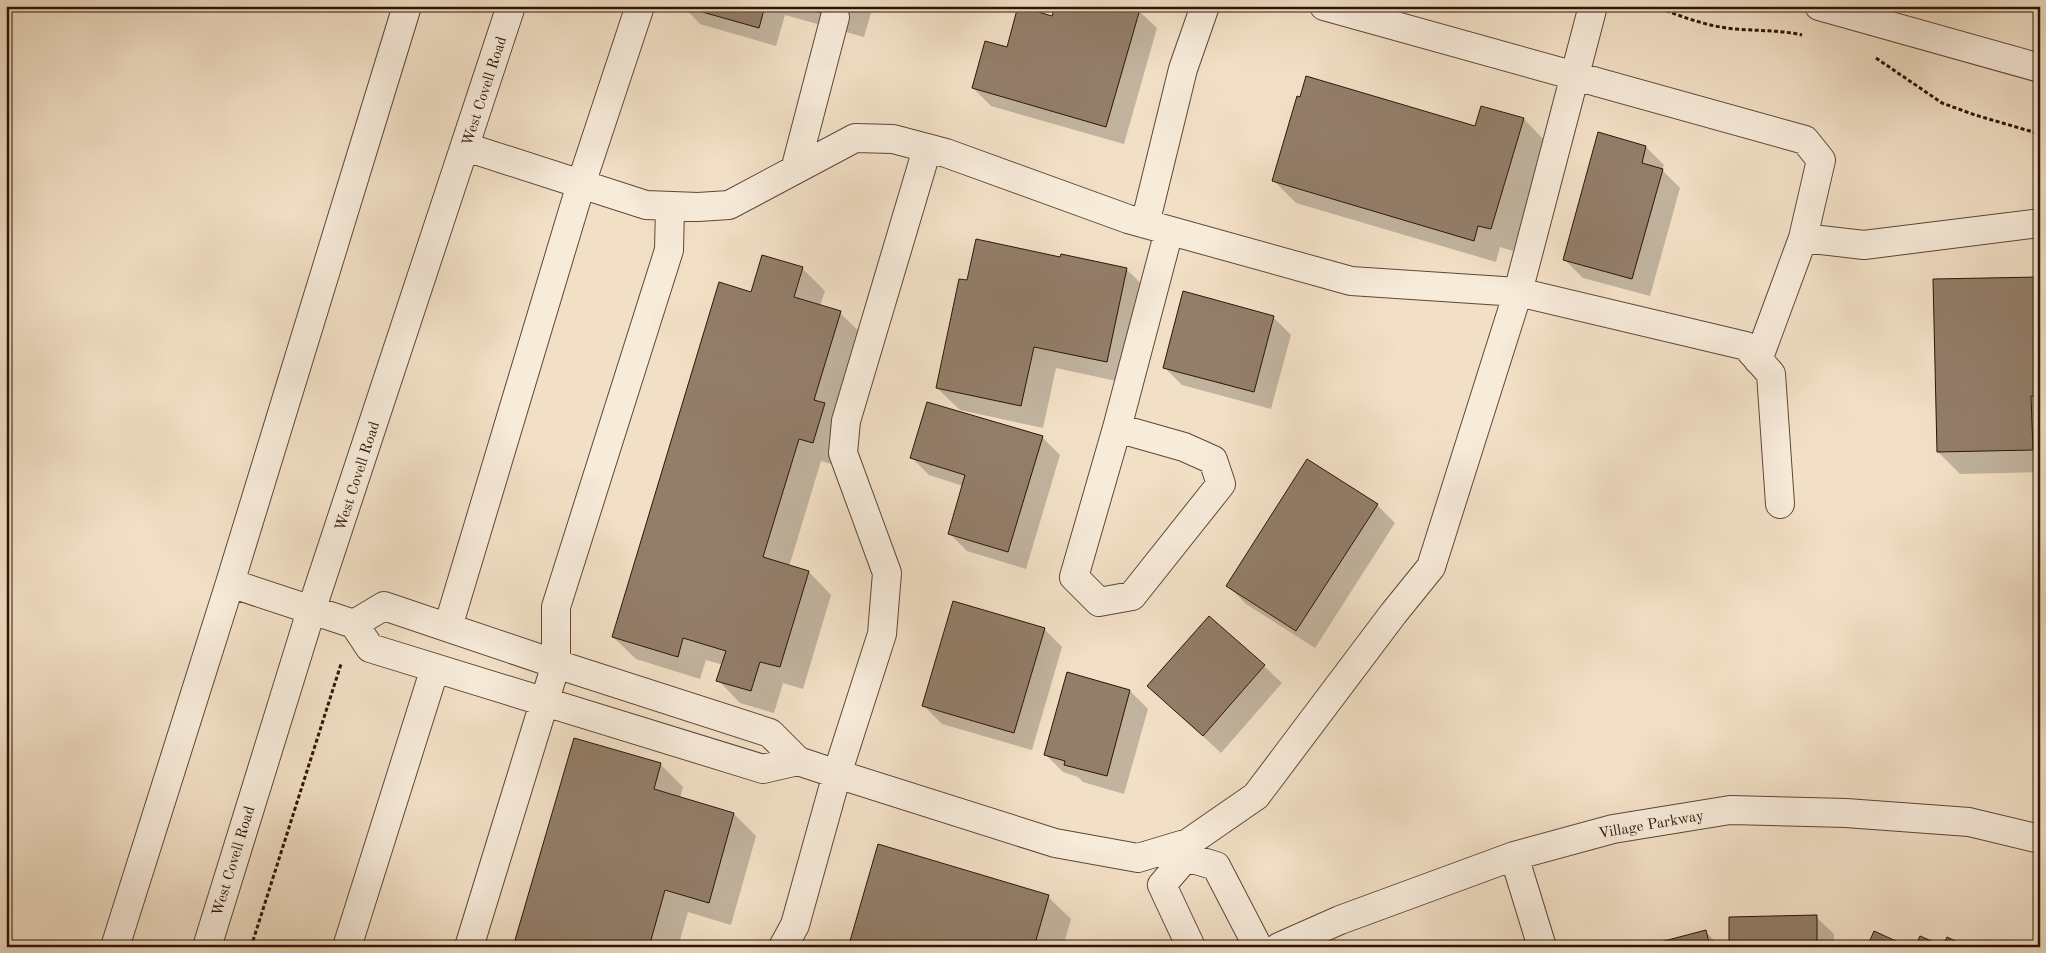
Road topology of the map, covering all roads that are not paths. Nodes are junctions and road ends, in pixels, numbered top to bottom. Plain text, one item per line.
1 (407, 6) edge
2 (511, 6) edge
3 (640, 6) edge
4 (1205, 6) edge
5 (1324, 6) edge
6 (1593, 6) edge
7 (1819, 6) edge
8 (835, 17) dead end
9 (2040, 68) edge
10 (1576, 77) junction
11 (466, 147) junction
12 (927, 149) junction
13 (795, 170) junction
14 (581, 184) junction
15 (670, 207) junction
16 (2040, 223) edge
17 (1157, 227) junction
18 (1803, 238) junction
19 (1518, 292) junction
20 (1758, 360) junction
21 (1117, 428) junction
22 (1780, 504) dead end
23 (230, 583) junction
24 (312, 611) junction
25 (354, 624) junction
26 (448, 627) junction
27 (556, 664) junction
28 (435, 668) junction
29 (545, 701) junction
30 (798, 761) junction
31 (837, 774) junction
32 (2040, 839) edge
33 (1183, 851) junction
34 (1514, 856) junction
35 (115, 947) edge
36 (207, 947) edge
37 (347, 947) edge
38 (469, 947) edge
39 (783, 947) edge
40 (1191, 947) edge
41 (1258, 947) edge
42 (1279, 947) edge
43 (1542, 947) edge

1 - 23 street
2 - 11 street, West Covell Road
3 - 14 street
4 - 17 street
5 - 10 street
6 - 10 street
7 - 9 street
8 - 13 street
10 - 18 street
10 - 19 street
11 - 14 street
11 - 24 street, West Covell Road
12 - 13 street
12 - 17 street
12 - 31 street
13 - 15 street
14 - 15 street
14 - 26 street
15 - 27 street
16 - 18 street
17 - 19 street
17 - 21 street
18 - 20 street
19 - 20 street
19 - 33 street
20 - 22 street
21 - 21 street
23 - 24 street
23 - 35 street
24 - 25 street
24 - 36 street, West Covell Road
25 - 26 street
25 - 28 street
26 - 27 street
27 - 29 street
27 - 30 street
28 - 29 street
28 - 37 street
29 - 30 street
29 - 38 street
30 - 31 street
31 - 33 street
31 - 39 street
32 - 34 street, Village Parkway
33 - 40 street
33 - 41 street
34 - 42 street, Village Parkway
34 - 43 street

